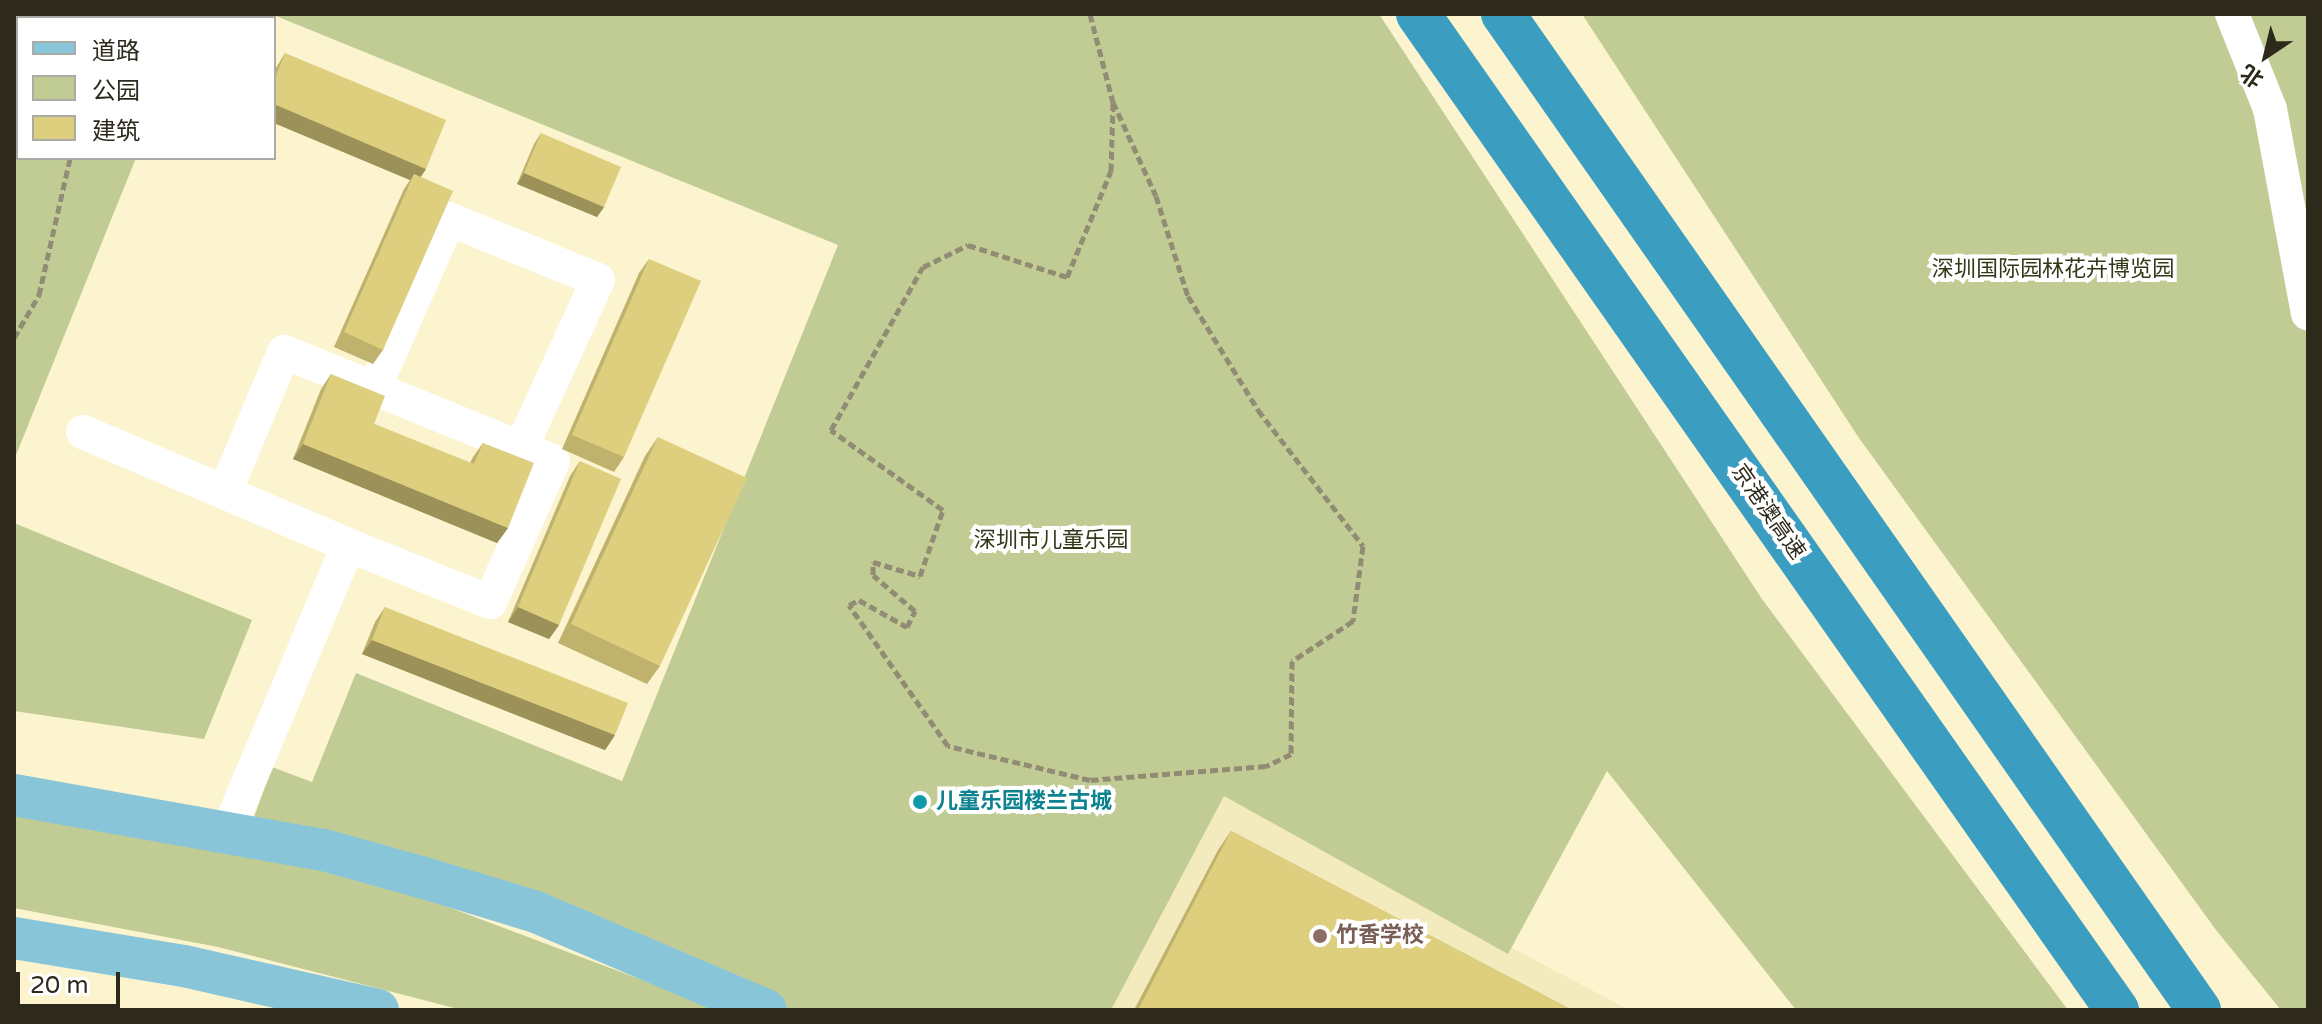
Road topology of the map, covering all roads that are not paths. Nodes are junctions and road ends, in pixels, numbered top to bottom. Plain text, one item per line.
1 (1418, 14) edge
2 (1503, 14) edge
3 (2232, 14) edge
4 (2308, 314) edge
5 (374, 389) junction
6 (83, 432) dead end
7 (521, 448) junction
8 (225, 492) junction
9 (348, 545) junction
10 (14, 795) edge
11 (228, 831) junction
12 (14, 938) edge
13 (378, 1010) edge
14 (766, 1010) edge
15 (2117, 1010) edge
16 (2199, 1010) edge

1 - 15 highway, 京港澳高速
2 - 16 highway
3 - 4 lane
5 - 7 lane
5 - 7 lane
5 - 8 lane
6 - 8 lane
7 - 9 lane
8 - 9 lane
9 - 11 lane
10 - 11 main road
11 - 14 main road
12 - 13 main road

